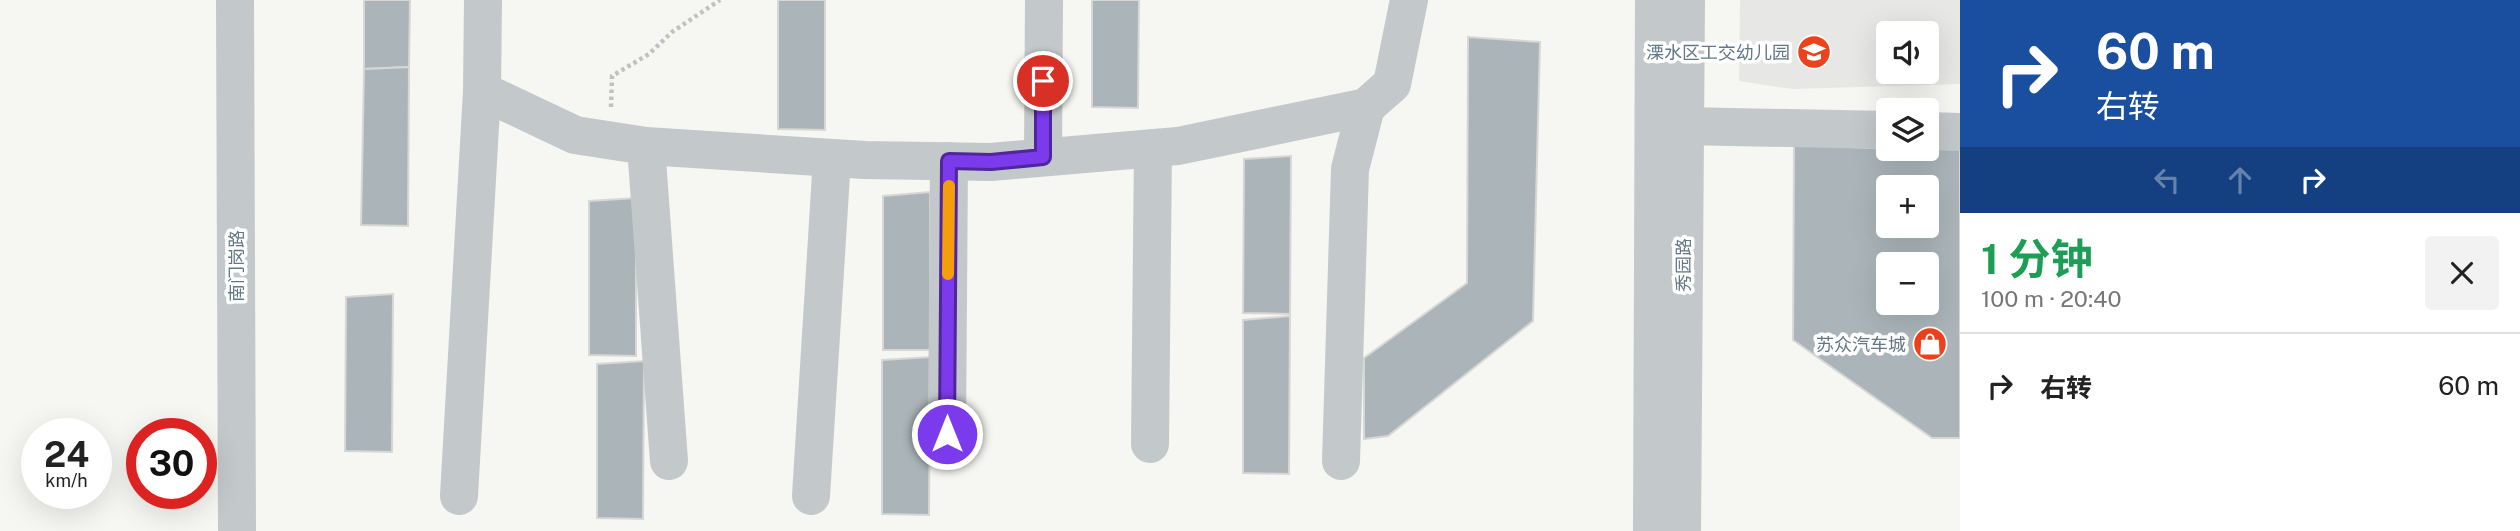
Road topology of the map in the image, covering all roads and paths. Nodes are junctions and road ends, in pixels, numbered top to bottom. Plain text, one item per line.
1 (235, 0) edge
2 (483, 0) edge
3 (720, 0) edge
4 (1044, 0) edge
5 (1409, 0) edge
6 (1654, 0) edge
7 (1686, 0) edge
8 (482, 91) junction
9 (1366, 107) junction
10 (1683, 126) junction
11 (1876, 130) edge
12 (1939, 131) edge
13 (1960, 132) edge
14 (628, 143) junction
15 (1153, 148) junction
16 (1043, 157) junction
17 (832, 158) junction
18 (949, 161) junction
19 (947, 434) dead end
20 (1150, 444) dead end
21 (669, 461) dead end
22 (1341, 461) dead end
23 (459, 496) dead end
24 (811, 496) dead end
25 (237, 531) edge
26 (1652, 531) edge
27 (1682, 531) edge

1 - 25 street, 南门岗路
2 - 8 street
3 - 14 path
4 - 16 street
5 - 9 street
6 - 26 street, 秀园路
7 - 10 street, 秀园路
8 - 14 street
8 - 23 street
9 - 15 street
9 - 22 street
10 - 11 street
10 - 27 street, 秀园路
12 - 13 street
14 - 17 street
14 - 21 street
15 - 16 street
15 - 20 street
16 - 18 street
17 - 18 street
17 - 24 street
18 - 19 street

